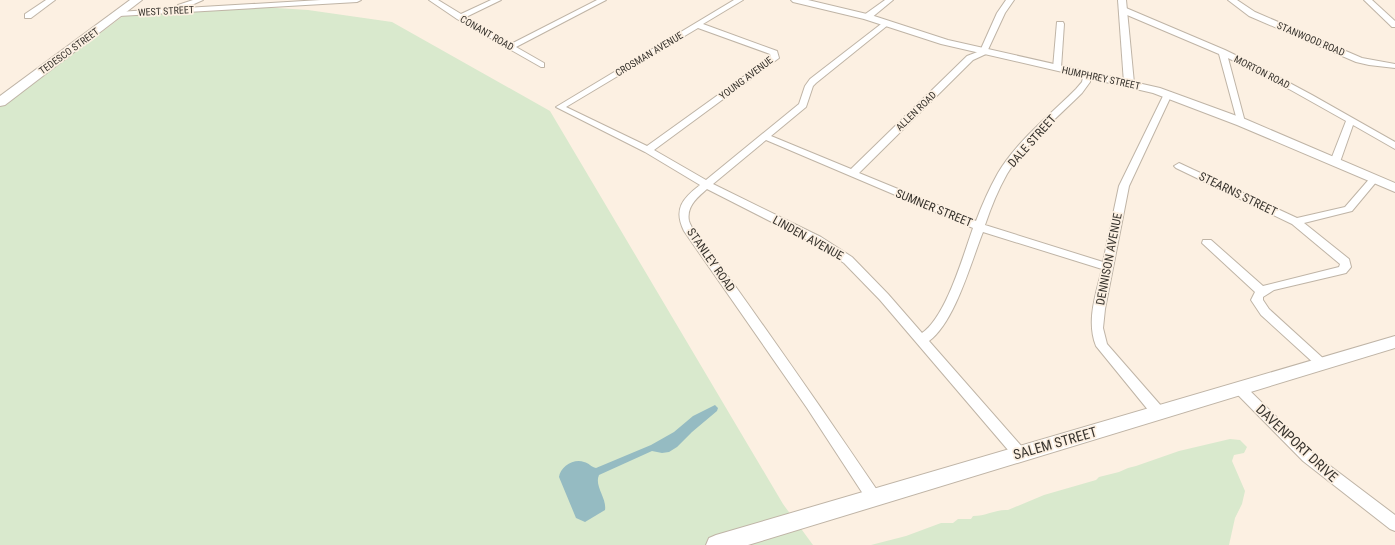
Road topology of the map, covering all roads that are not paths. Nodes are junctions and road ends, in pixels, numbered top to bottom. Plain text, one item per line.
1 (51, 0) edge
2 (137, 0) edge
3 (199, 0) edge
4 (280, 0) edge
5 (357, 0) edge
6 (433, 0) edge
7 (497, 0) edge
8 (602, 0) edge
9 (739, 0) edge
10 (796, 0) edge
11 (889, 0) edge
12 (1010, 0) edge
13 (1122, 0) edge
14 (1232, 0) edge
15 (1368, 0) edge
16 (267, 6) junction
17 (1123, 10) junction
18 (171, 11) junction
19 (119, 14) junction
20 (28, 16) dead end
21 (460, 17) junction
22 (867, 17) junction
23 (885, 23) junction
24 (1060, 24) dead end
25 (698, 25) junction
26 (1395, 25) edge
27 (510, 47) junction
28 (983, 52) junction
29 (1222, 52) junction
30 (541, 65) dead end
31 (1395, 66) edge
32 (1057, 68) junction
33 (1087, 75) junction
34 (1129, 83) junction
35 (1168, 94) junction
36 (0, 102) edge
37 (560, 108) joint
38 (1351, 120) junction
39 (1241, 122) junction
40 (766, 137) junction
41 (1395, 146) edge
42 (648, 150) junction
43 (1335, 162) junction
44 (1179, 166) dead end
45 (852, 174) junction
46 (1374, 179) junction
47 (708, 184) junction
48 (1395, 188) edge
49 (1296, 222) junction
50 (980, 226) junction
51 (1207, 243) dead end
52 (1107, 267) junction
53 (1262, 292) junction
54 (922, 340) junction
55 (1395, 342) edge
56 (1321, 363) junction
57 (1240, 389) junction
58 (1158, 412) junction
59 (1019, 453) junction
60 (874, 498) junction
61 (1395, 524) edge
62 (716, 545) edge

1 - 20 street
2 - 19 main road, TEDESCO STREET
3 - 18 street
4 - 16 street
5 - 16 street, WEST STREET
6 - 21 street, CONANT ROAD
7 - 21 street
8 - 27 street
9 - 25 street, CROSMAN AVENUE
10 - 22 main road, HUMPHREY STREET
11 - 22 street
12 - 28 street
13 - 17 street
14 - 31 street, STANWOOD ROAD
15 - 26 street
16 - 18 street, WEST STREET
17 - 29 street, MORTON ROAD
17 - 34 street
18 - 19 street, WEST STREET
19 - 36 main road, TEDESCO STREET
21 - 27 street, CONANT ROAD
22 - 23 main road, HUMPHREY STREET
23 - 28 main road, HUMPHREY STREET
23 - 40 street, STANLEY ROAD
24 - 32 street
25 - 37 street, CROSMAN AVENUE
25 - 42 street, YOUNG AVENUE
27 - 30 street, CONANT ROAD
28 - 32 main road, HUMPHREY STREET
28 - 45 street, ALLEN ROAD
29 - 38 street, MORTON ROAD
29 - 39 street
32 - 33 main road, HUMPHREY STREET
33 - 34 main road, HUMPHREY STREET
33 - 50 street, DALE STREET
34 - 35 main road, HUMPHREY STREET
35 - 39 main road, HUMPHREY STREET
35 - 52 street, DENNISON AVENUE
37 - 42 street, LINDEN AVENUE
38 - 41 street, MORTON ROAD
38 - 43 street
39 - 43 main road, HUMPHREY STREET
40 - 45 street, SUMNER STREET
40 - 47 street, STANLEY ROAD
42 - 47 street, LINDEN AVENUE
43 - 46 main road, HUMPHREY STREET
44 - 49 street, STEARNS STREET
45 - 50 street, SUMNER STREET
46 - 48 main road, HUMPHREY STREET
46 - 49 street
47 - 54 street, LINDEN AVENUE
47 - 60 street, STANLEY ROAD
49 - 53 street, STEARNS STREET
50 - 52 street, SUMNER STREET
50 - 54 street, DALE STREET
51 - 53 street
52 - 58 street, DENNISON AVENUE
53 - 56 street
54 - 59 street, LINDEN AVENUE
55 - 56 main road, SALEM STREET
56 - 57 main road, SALEM STREET
57 - 58 main road, SALEM STREET
57 - 61 street, DAVENPORT DRIVE
58 - 59 main road, SALEM STREET
59 - 60 main road, SALEM STREET
60 - 62 main road, SALEM STREET

